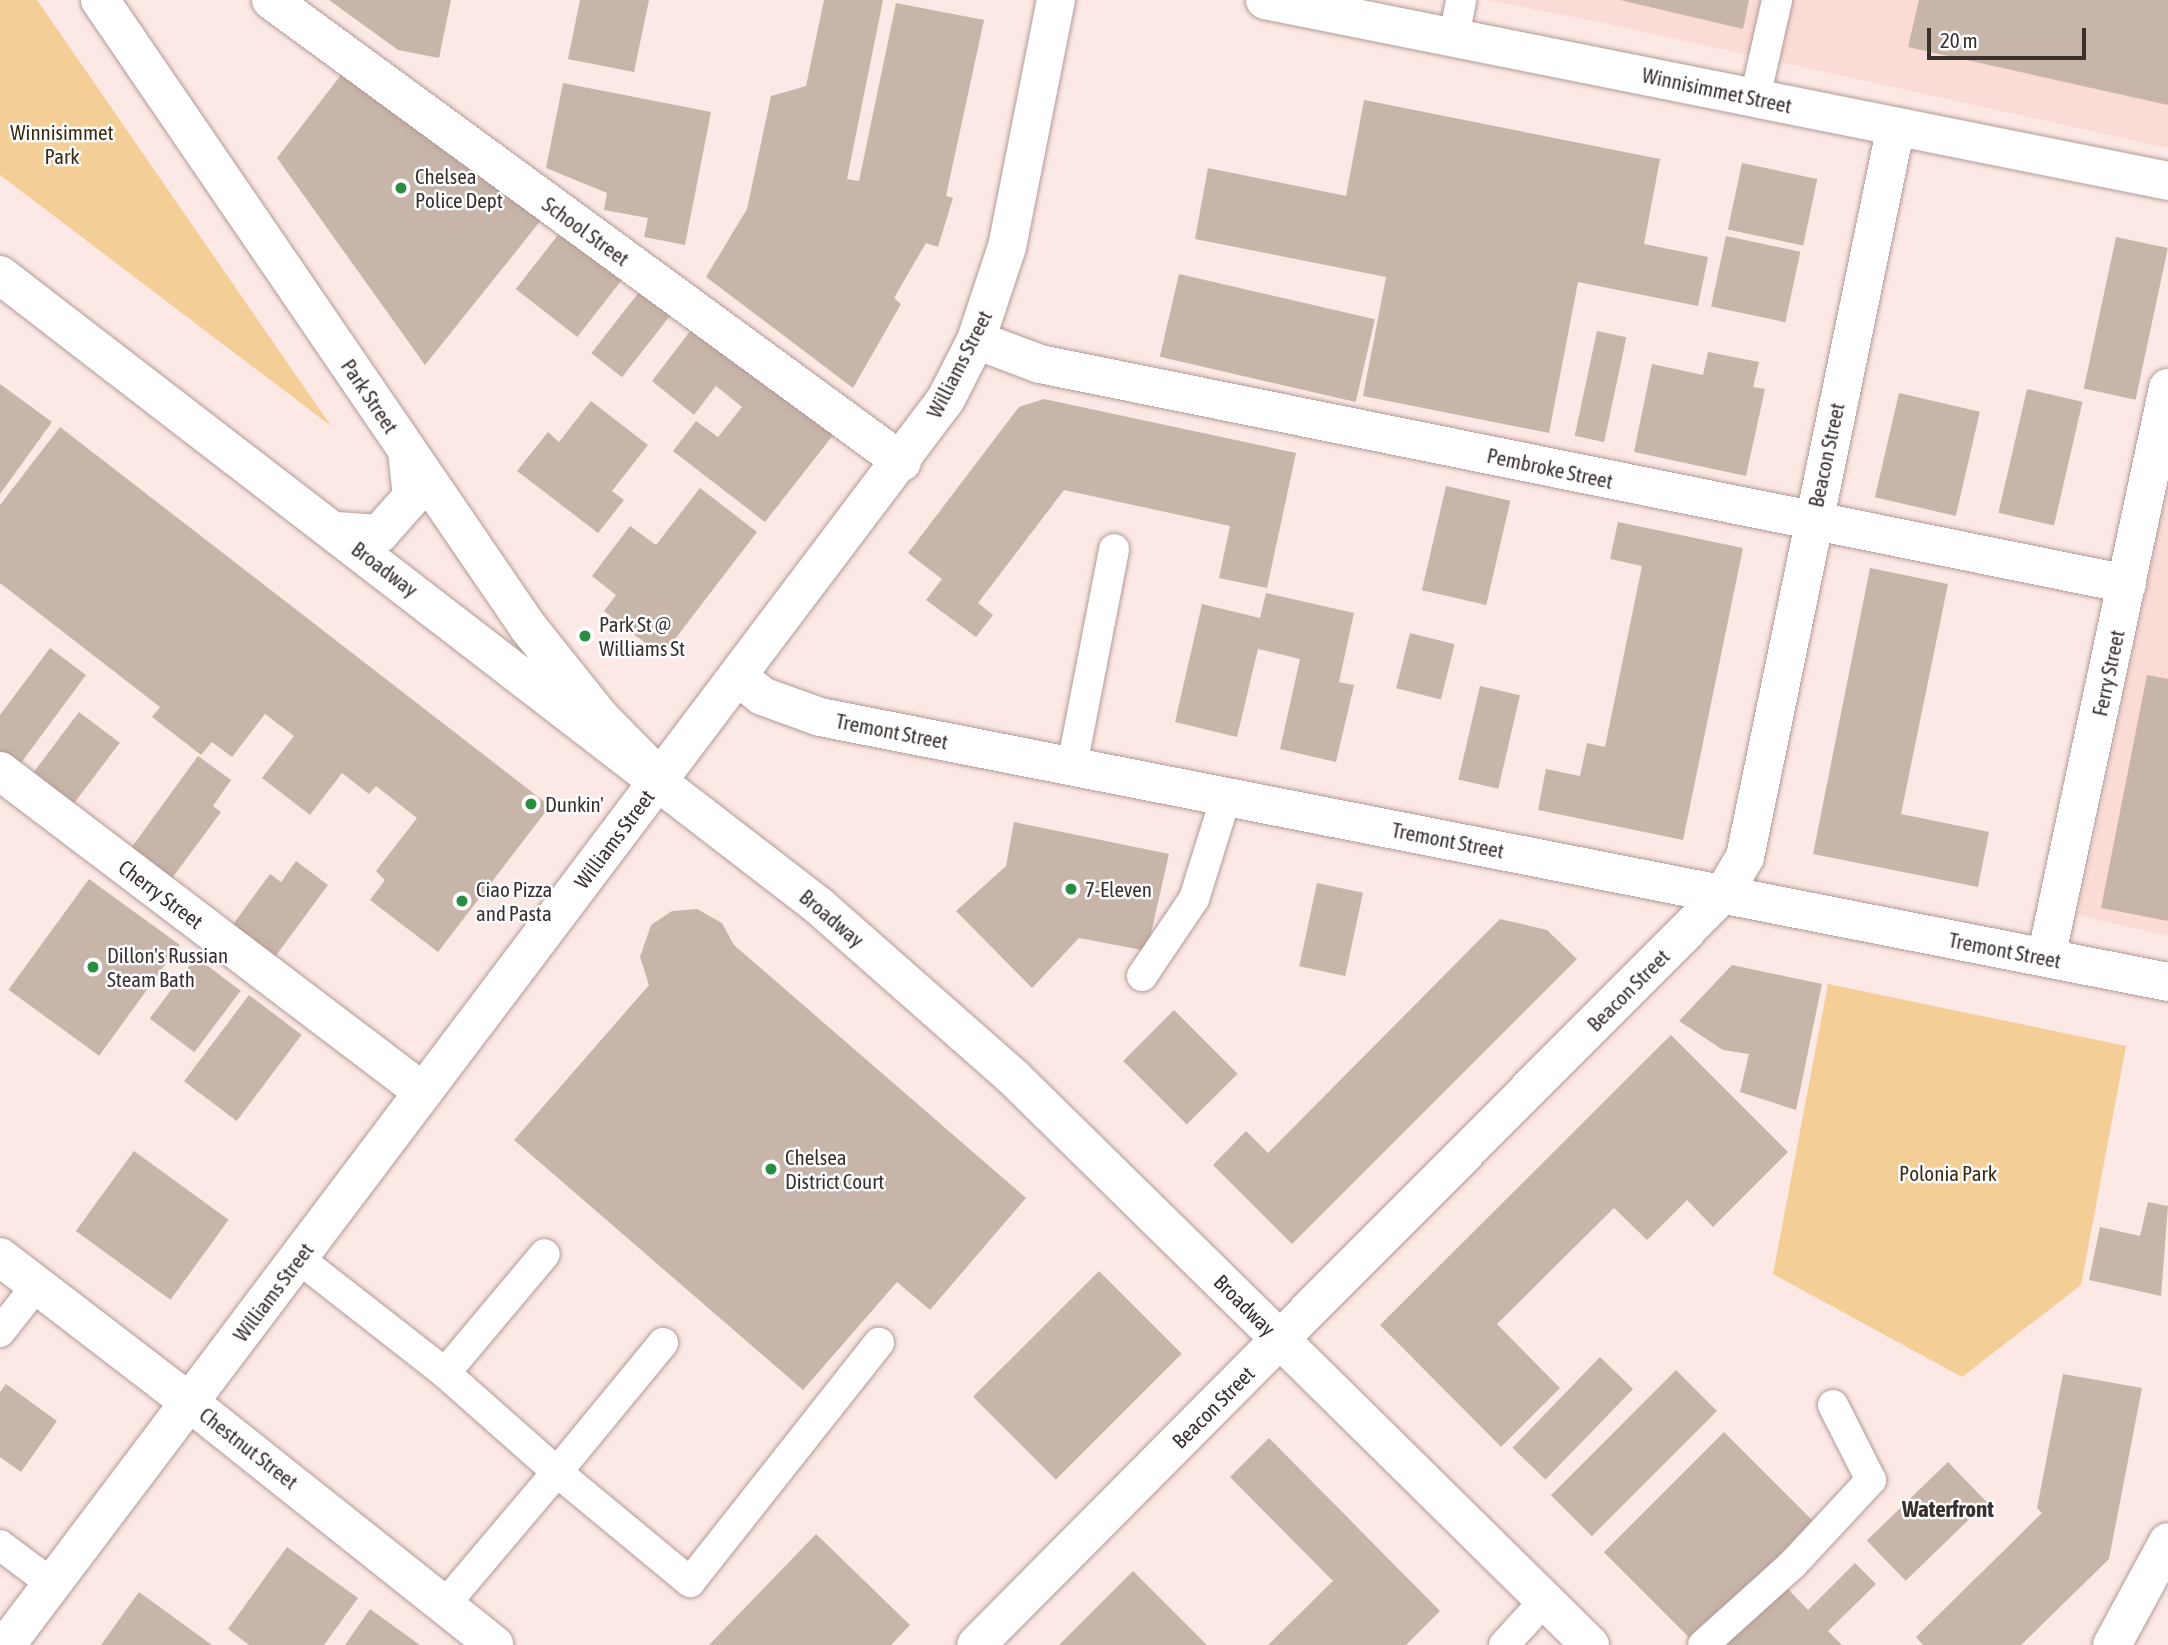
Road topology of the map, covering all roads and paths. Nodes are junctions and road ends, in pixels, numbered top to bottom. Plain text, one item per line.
1 (100, 0) edge
2 (271, 0) edge
3 (1056, 0) edge
4 (1265, 0) edge
5 (1461, 0) edge
6 (1777, 0) edge
7 (1454, 37) junction
8 (1755, 98) junction
9 (1896, 126) junction
10 (2168, 181) edge
11 (0, 275) edge
12 (976, 340) junction
13 (2168, 388) edge
14 (407, 451) junction
15 (902, 462) junction
16 (1812, 522) junction
17 (336, 531) junction
18 (1114, 549) dead end
19 (2127, 584) junction
20 (738, 677) junction
21 (1072, 766) junction
22 (0, 771) edge
23 (660, 778) junction
24 (1226, 797) junction
25 (1723, 894) junction
26 (2046, 958) junction
27 (1142, 976) dead end
28 (2168, 982) edge
29 (423, 1093) junction
30 (545, 1254) dead end
31 (0, 1257) edge
32 (298, 1258) junction
33 (37, 1285) junction
34 (0, 1332) edge
35 (1280, 1339) junction
36 (663, 1343) dead end
37 (879, 1343) dead end
38 (445, 1373) junction
39 (190, 1402) junction
40 (1833, 1405) dead end
41 (557, 1472) junction
42 (2168, 1542) edge
43 (0, 1545) edge
44 (52, 1584) junction
45 (1545, 1600) junction
46 (447, 1602) junction
47 (480, 1640) edge
48 (6, 1645) edge
49 (976, 1645) edge
50 (1504, 1645) edge
51 (1590, 1645) edge
52 (1703, 1645) edge
53 (2112, 1645) edge

1 - 14 street, Park Street
2 - 15 street, School Street
3 - 12 street, Williams Street
4 - 7 street, Winnisimmet Street
5 - 7 lane
6 - 8 lane
7 - 8 street, Winnisimmet Street
8 - 9 street, Winnisimmet Street
9 - 10 street, Winnisimmet Street
9 - 16 street, Beacon Street
11 - 17 street, Broadway
12 - 15 street, Williams Street
12 - 16 street, Pembroke Street
13 - 19 street, Ferry Street
14 - 17 street
14 - 23 street, Park Street
15 - 20 street, Williams Street
16 - 19 street, Pembroke Street
16 - 25 street, Beacon Street
17 - 23 street, Broadway
18 - 21 lane
19 - 26 street, Ferry Street
20 - 21 street, Tremont Street
20 - 23 street, Williams Street
21 - 24 street, Tremont Street
22 - 29 street, Cherry Street
23 - 29 street, Williams Street
23 - 35 street, Broadway
24 - 25 street, Tremont Street
24 - 27 lane
25 - 26 street, Tremont Street
25 - 35 street, Beacon Street
26 - 28 street, Tremont Street
29 - 32 street, Williams Street
30 - 38 lane
31 - 33 street, Chestnut Street
32 - 38 lane
32 - 39 street, Williams Street
33 - 34 lane
33 - 39 street, Chestnut Street
35 - 45 street, Broadway
35 - 49 street, Beacon Street
36 - 41 lane
37 - 41 lane
38 - 41 lane
39 - 44 street, Williams Street
39 - 46 street, Chestnut Street
40 - 52 lane
41 - 46 lane
42 - 53 street
43 - 44 lane
44 - 48 street, Williams Street
45 - 50 lane
45 - 51 street, Broadway
46 - 47 street, Chestnut Street

